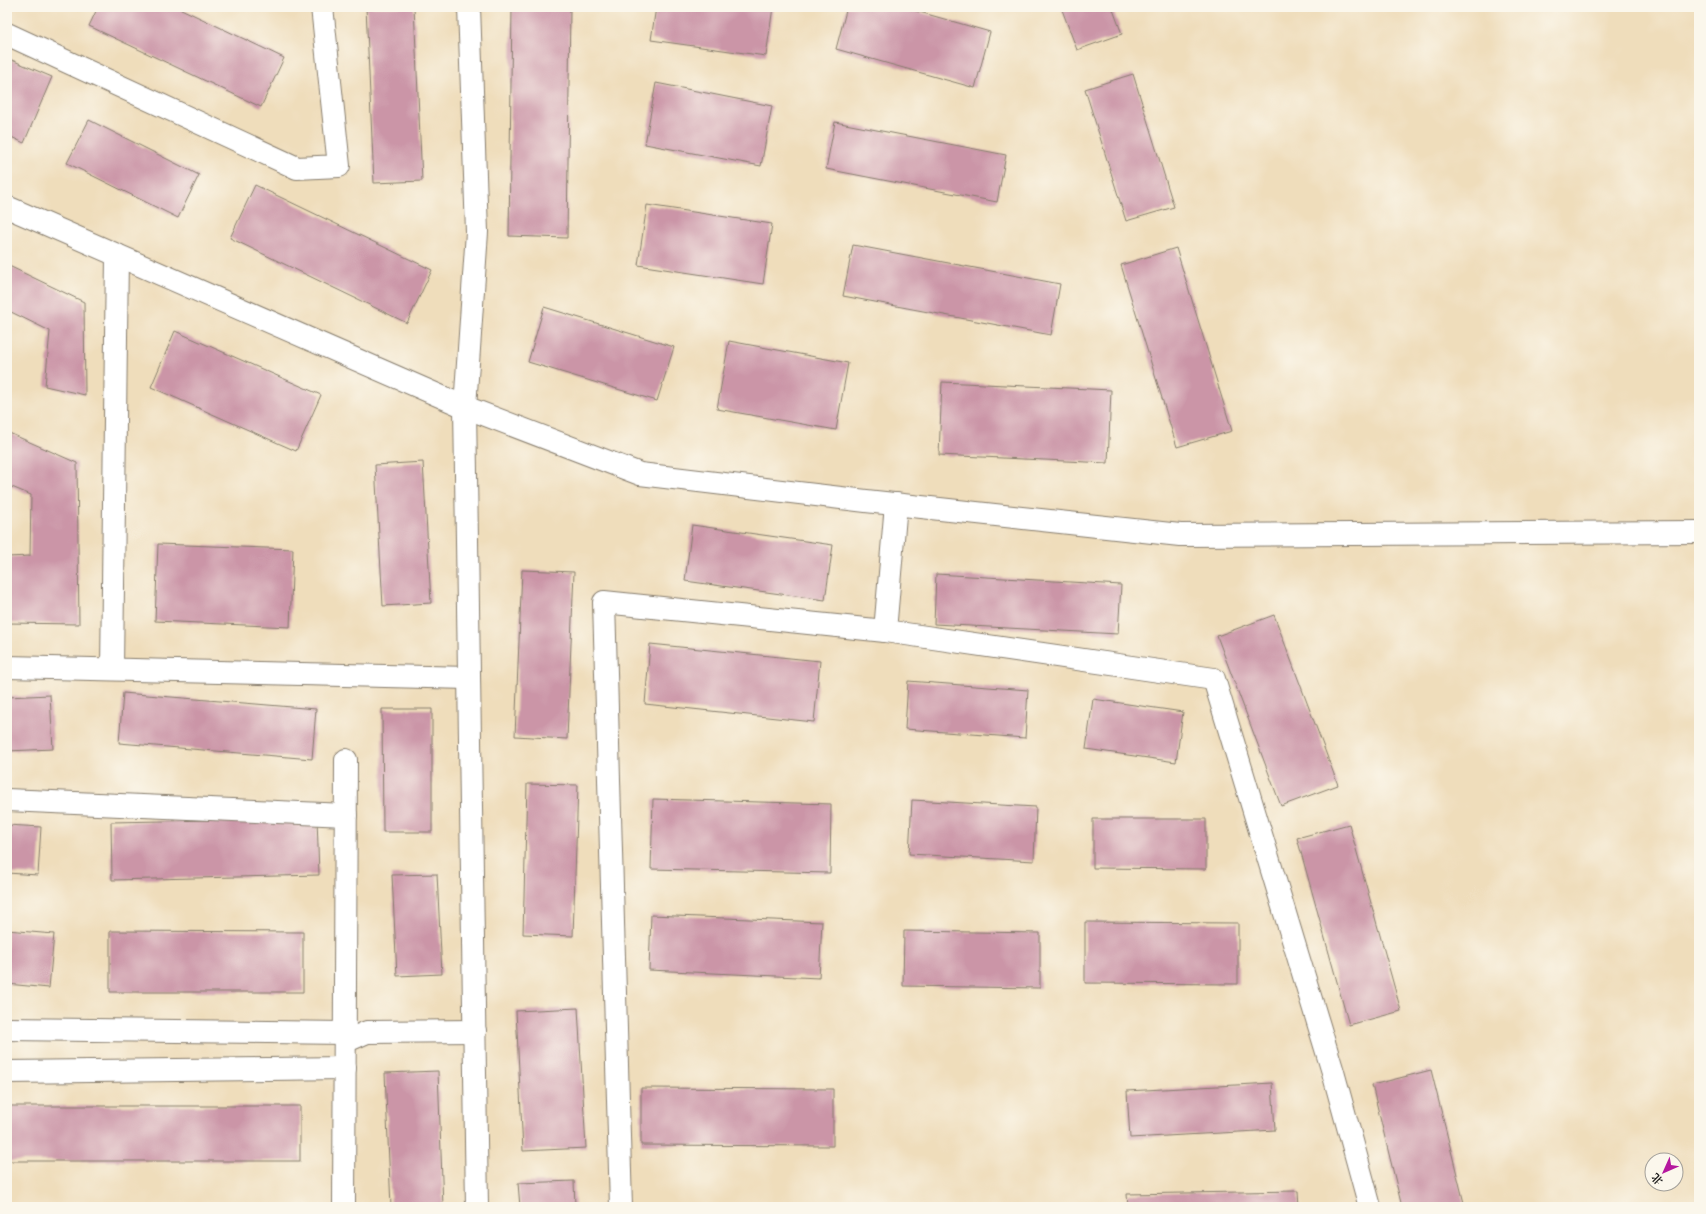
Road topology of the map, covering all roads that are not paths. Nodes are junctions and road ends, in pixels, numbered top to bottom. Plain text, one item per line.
1 (322, 7) edge
2 (469, 7) edge
3 (7, 34) edge
4 (7, 207) edge
5 (117, 255) junction
6 (465, 407) junction
7 (896, 504) junction
8 (1699, 532) edge
9 (885, 631) junction
10 (7, 668) edge
11 (112, 669) junction
12 (469, 678) junction
13 (346, 760) dead end
14 (7, 800) edge
15 (346, 815) junction
16 (7, 1029) edge
17 (474, 1031) junction
18 (345, 1036) junction
19 (345, 1068) junction
20 (7, 1072) edge
21 (344, 1207) edge
22 (477, 1207) edge
23 (621, 1207) edge
24 (1370, 1207) edge

1 - 3 street
2 - 6 street
4 - 5 street
5 - 6 street
5 - 11 street
6 - 7 street
6 - 12 street
7 - 8 street
7 - 9 street
9 - 23 street
9 - 24 street
10 - 11 street
11 - 12 street
12 - 17 street
13 - 15 street
14 - 15 street
15 - 18 street
16 - 18 street
17 - 18 street
17 - 22 street
18 - 19 street
19 - 20 street
19 - 21 street

